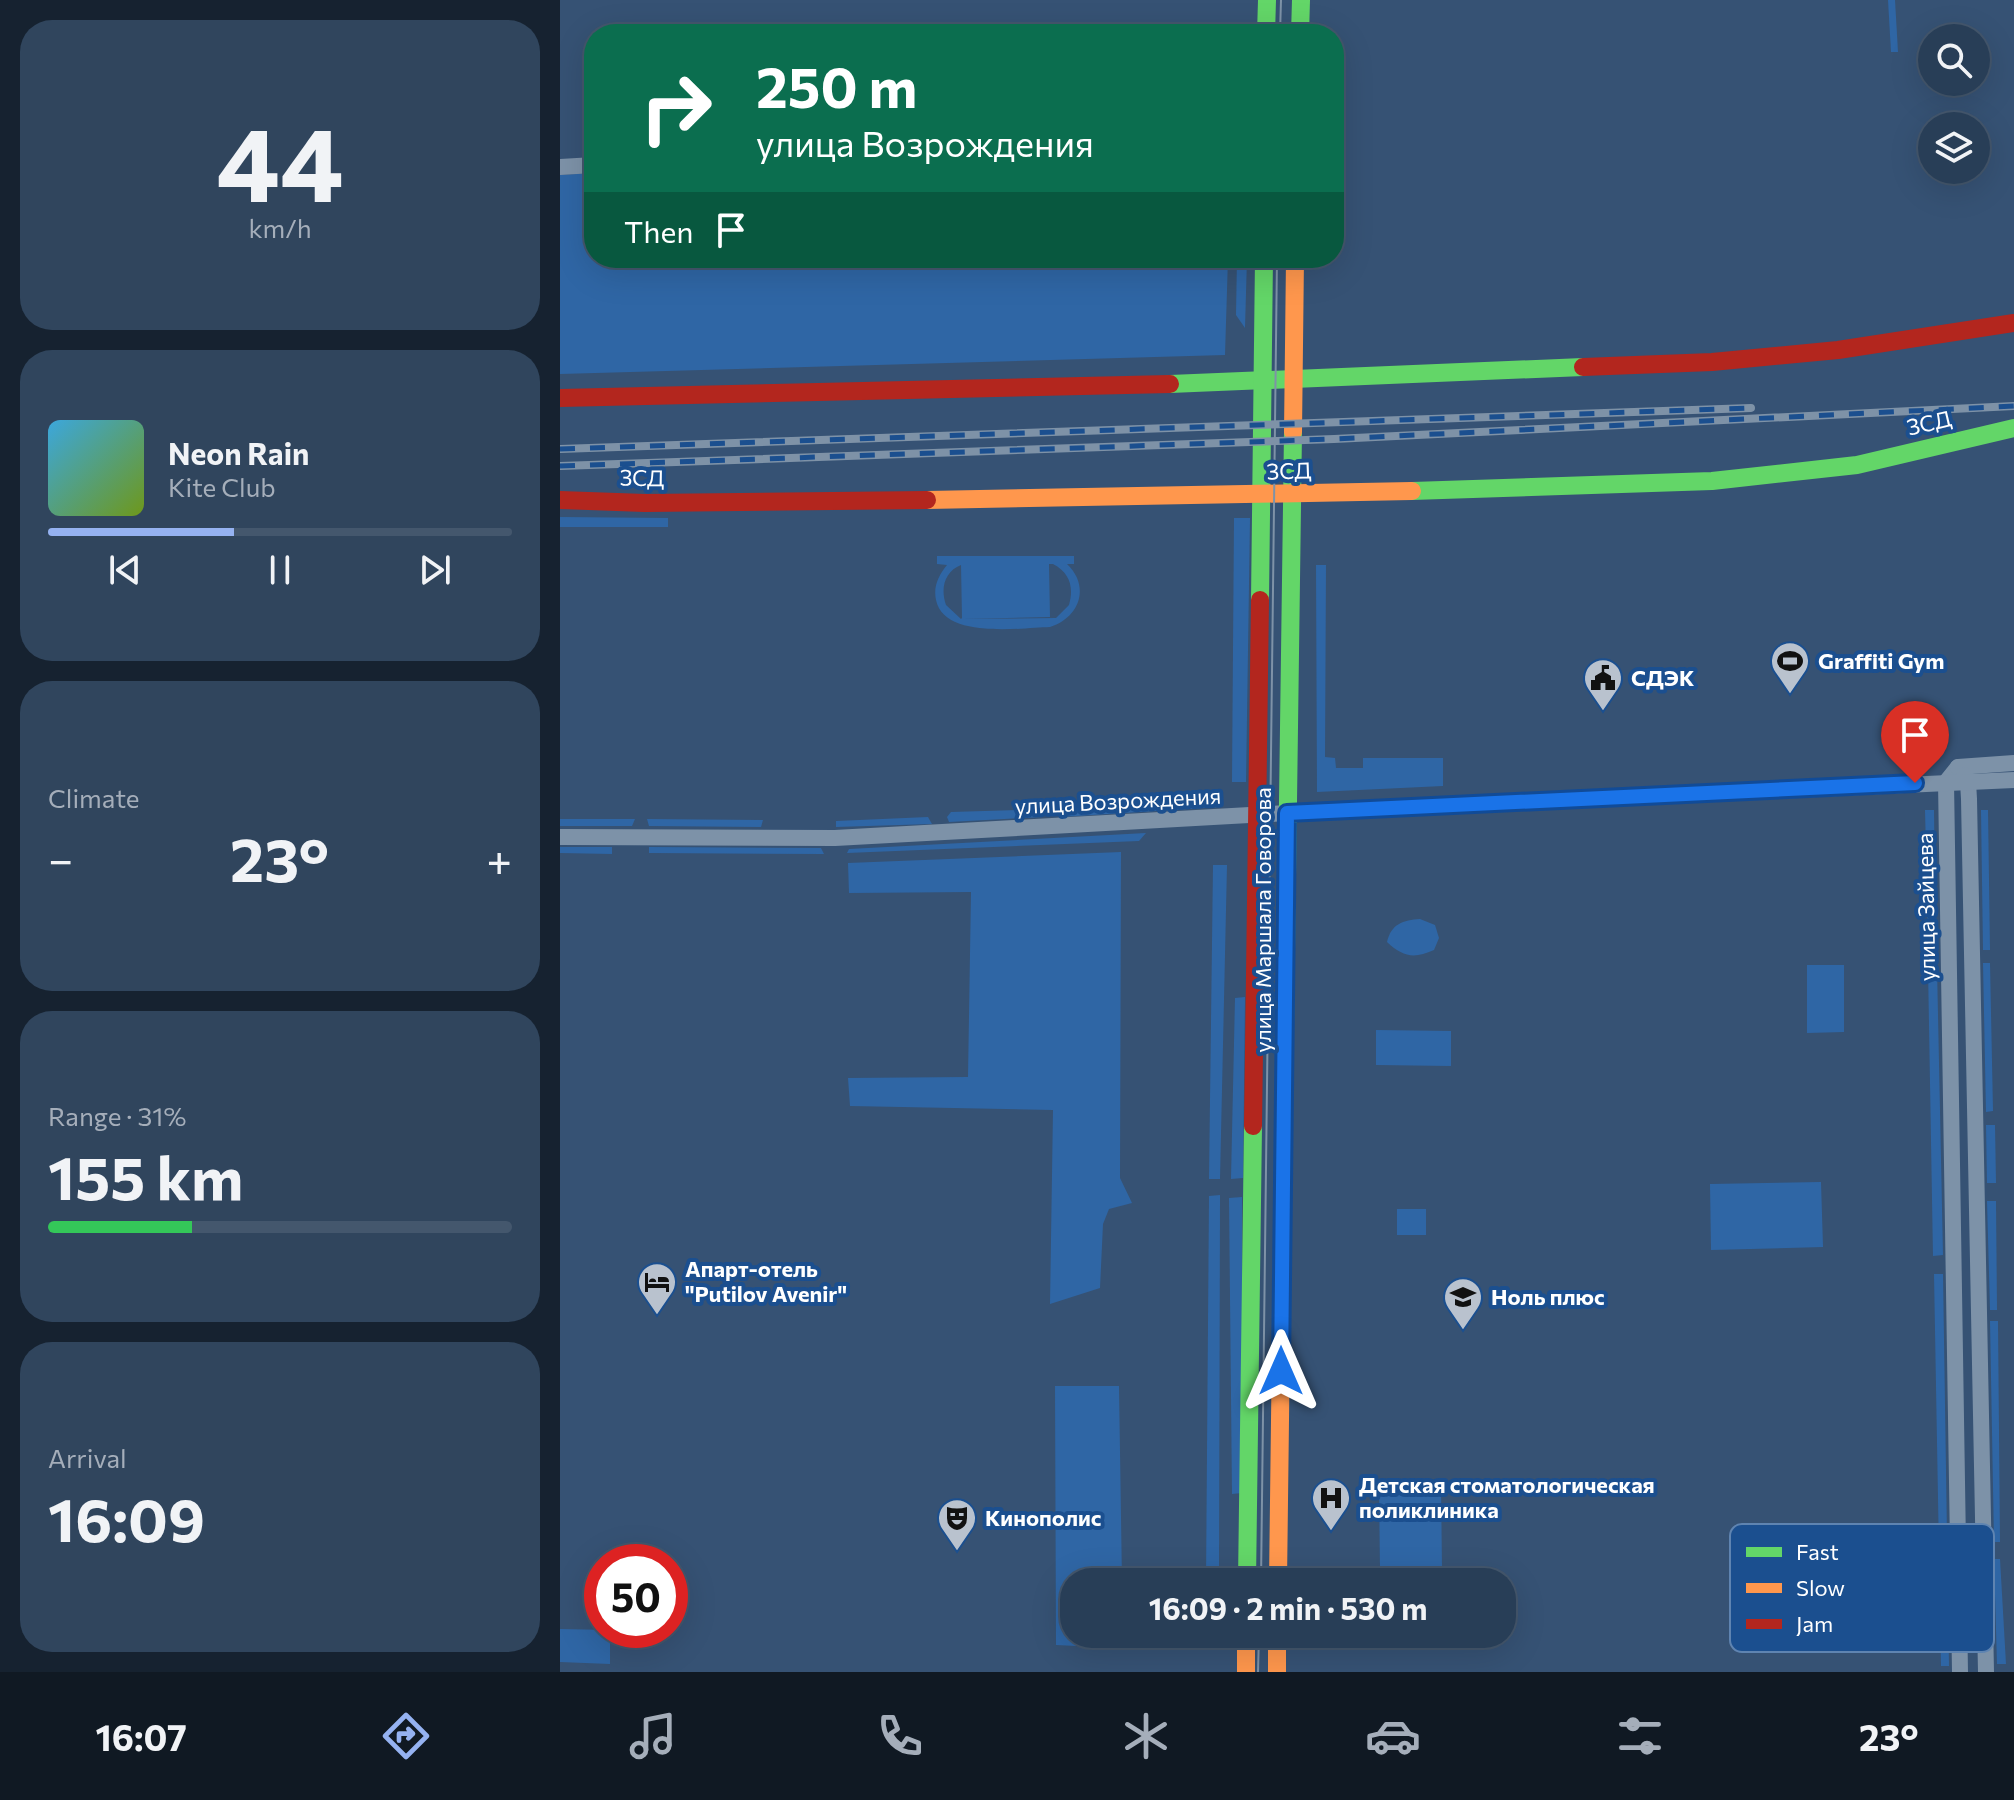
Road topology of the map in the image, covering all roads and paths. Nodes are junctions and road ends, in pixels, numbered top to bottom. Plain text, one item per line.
1 (1267, 0) edge
2 (1301, 0) edge
3 (1266, 24) edge
4 (1300, 24) edge
5 (584, 166) edge
6 (560, 167) edge
7 (1264, 268) edge
8 (1295, 268) edge
9 (2014, 323) edge
10 (560, 398) edge
11 (2014, 428) edge
12 (560, 500) edge
13 (2014, 763) edge
14 (1958, 767) junction
15 (2014, 780) edge
16 (1946, 782) junction
17 (1968, 782) junction
18 (1287, 813) junction
19 (1259, 817) junction
20 (560, 837) edge
21 (1958, 1524) edge
22 (1983, 1524) edge
23 (1247, 1568) edge
24 (1278, 1568) edge
25 (1246, 1648) edge
26 (1277, 1648) edge
27 (1960, 1652) edge
28 (1986, 1652) edge
29 (1246, 1672) edge
30 (1277, 1672) edge
31 (1960, 1672) edge
32 (1986, 1672) edge

1 - 3 main road
2 - 4 main road
5 - 6 street
7 - 19 main road, улица Маршала Говорова
8 - 18 main road, улица Маршала Говорова
9 - 10 main road
11 - 12 main road, ЗСД
13 - 14 street
14 - 16 street
14 - 17 street
15 - 17 street, улица Возрождения
16 - 17 street, улица Возрождения
16 - 18 street, улица Возрождения
16 - 21 street, улица Зайцева
17 - 22 street, улица Зайцева
18 - 19 street, улица Возрождения
18 - 24 main road, улица Маршала Говорова
19 - 20 street, улица Возрождения
19 - 23 main road, улица Маршала Говорова
25 - 29 main road
26 - 30 main road
27 - 31 street, улица Зайцева
28 - 32 street, улица Зайцева

